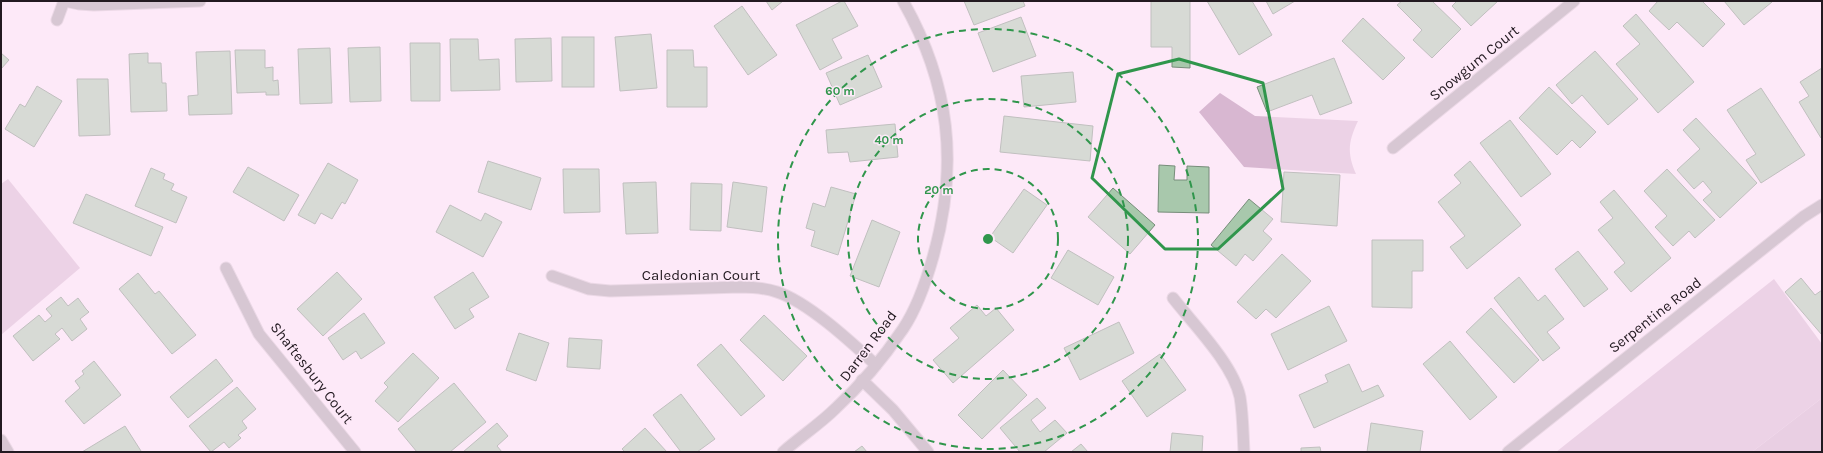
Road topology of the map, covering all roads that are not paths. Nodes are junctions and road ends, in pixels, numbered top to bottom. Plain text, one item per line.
1 (65, 1) edge
2 (200, 1) edge
3 (903, 1) edge
4 (1574, 1) edge
5 (57, 20) dead end
6 (1393, 148) dead end
7 (1822, 205) edge
8 (226, 268) dead end
9 (552, 276) dead end
10 (1173, 298) dead end
11 (876, 365) junction
12 (862, 380) junction
13 (1, 440) edge
14 (8, 452) edge
15 (355, 452) edge
16 (783, 452) edge
17 (928, 452) edge
18 (1244, 452) edge
19 (1508, 452) edge

1 - 2 street
1 - 5 street
3 - 11 street, Darren Road
4 - 6 street, Snowgum Court
7 - 19 street, Serpentine Road
8 - 15 street, Shaftesbury Court
9 - 11 street, Caledonian Court
10 - 18 street
11 - 12 street, Darren Road
12 - 16 street, Darren Road
12 - 17 street
13 - 14 street

